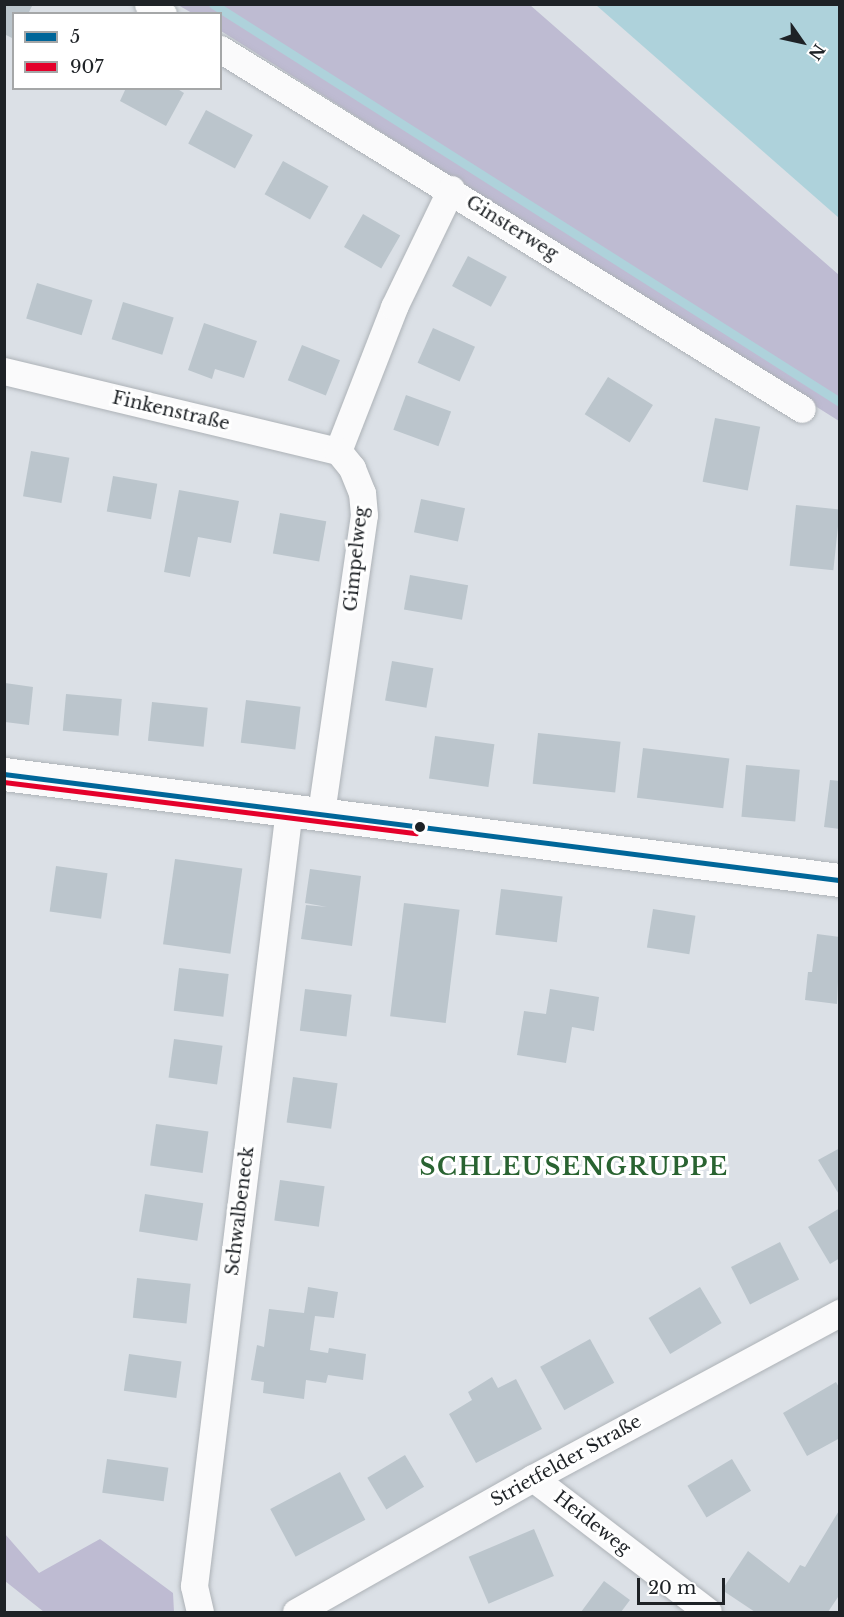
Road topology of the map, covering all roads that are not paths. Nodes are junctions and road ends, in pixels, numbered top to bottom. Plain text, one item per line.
1 (222, 50) edge
2 (451, 189) junction
3 (4, 371) edge
4 (802, 409) dead end
5 (338, 451) junction
6 (4, 774) edge
7 (289, 809) junction
8 (321, 813) junction
9 (840, 880) edge
10 (840, 1313) edge
11 (533, 1478) junction
12 (200, 1612) edge
13 (296, 1612) edge
14 (708, 1612) edge

1 - 2 street, Ginsterweg
2 - 4 street, Ginsterweg
2 - 5 street
3 - 5 street, Finkenstraße
5 - 8 street, Gimpelweg
6 - 7 street
7 - 8 street
7 - 12 street, Schwalbeneck
8 - 9 street
10 - 11 street, Strietfelder Straße
11 - 13 street, Strietfelder Straße
11 - 14 street, Heideweg

